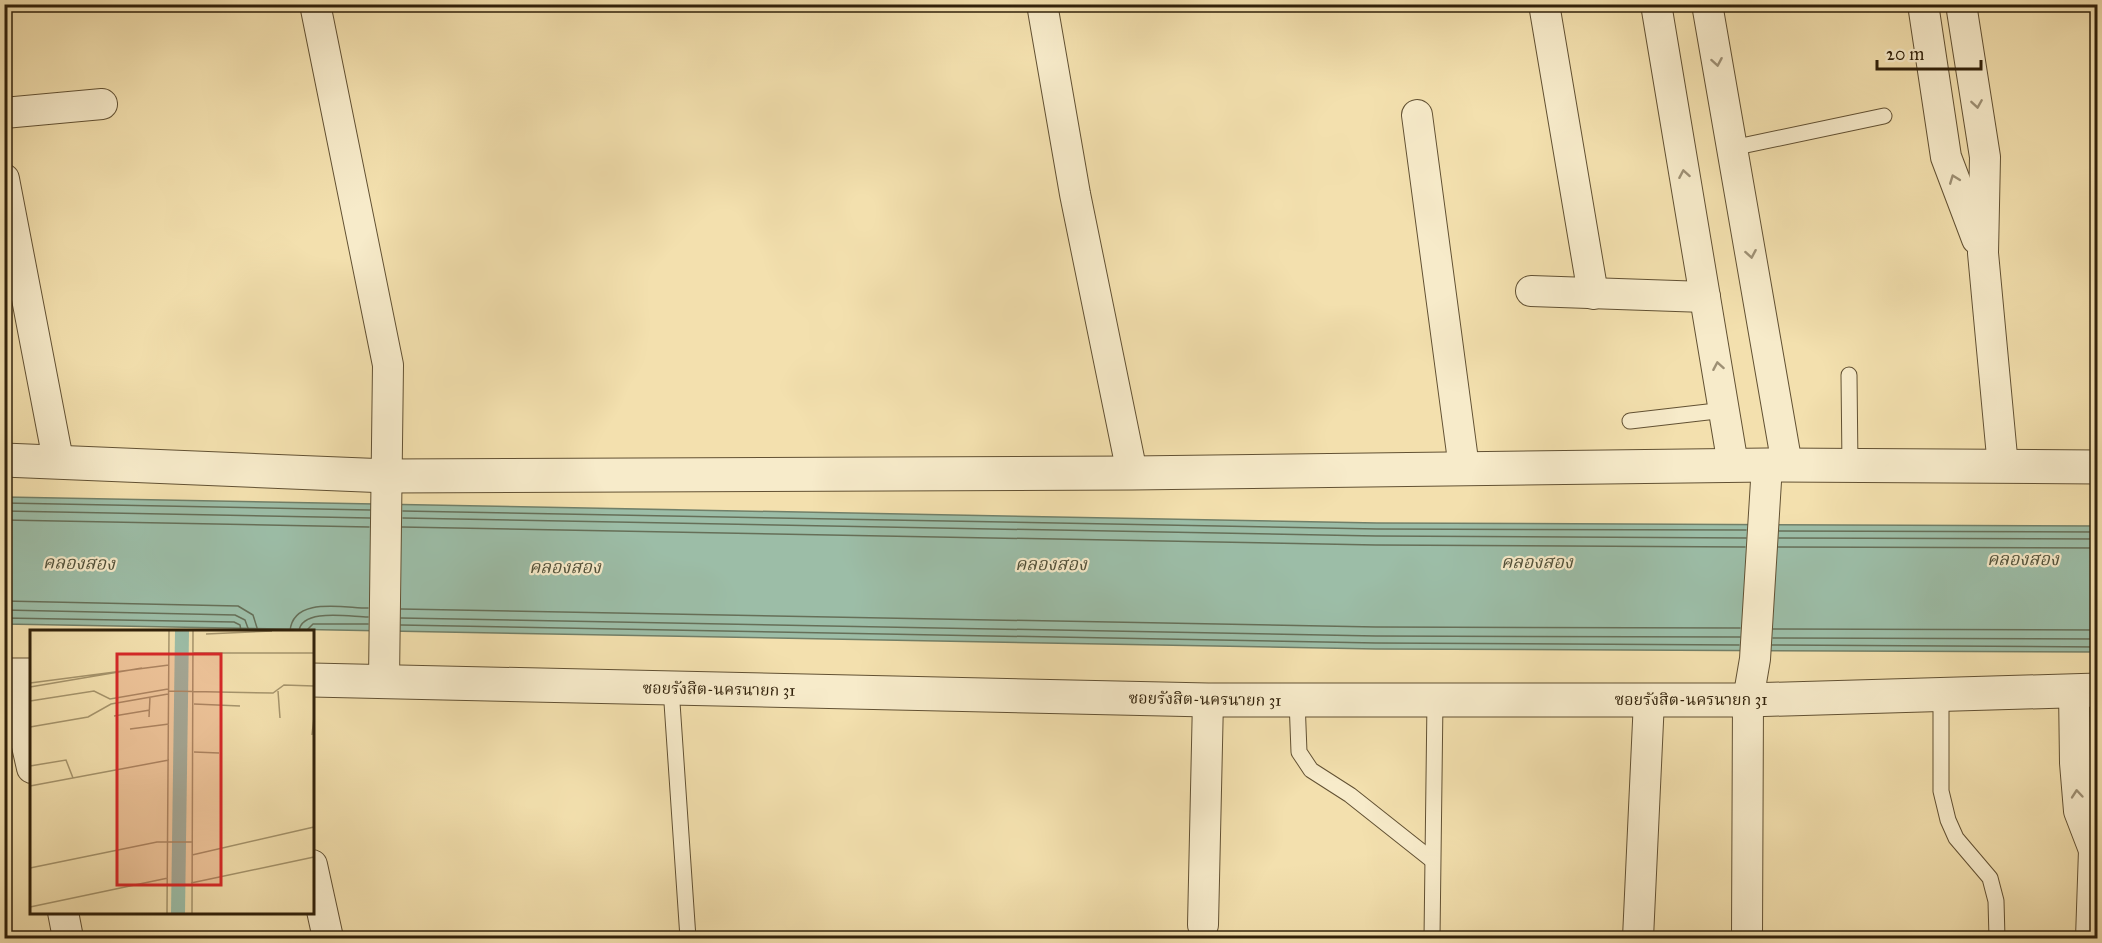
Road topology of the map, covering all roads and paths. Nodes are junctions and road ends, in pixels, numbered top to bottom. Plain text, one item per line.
1 (315, 4) edge
2 (1042, 4) edge
3 (1544, 4) edge
4 (1656, 4) edge
5 (1707, 4) edge
6 (1923, 4) edge
7 (1961, 4) edge
8 (102, 104) dead end
9 (4, 113) edge
10 (1417, 115) dead end
11 (1884, 116) dead end
12 (1732, 148) junction
13 (4, 179) edge
14 (9, 235) edge
15 (1983, 253) junction
16 (1531, 291) dead end
17 (1593, 294) junction
18 (1705, 297) junction
19 (1849, 375) dead end
20 (1725, 410) junction
21 (1630, 421) dead end
22 (4, 459) edge
23 (58, 460) junction
24 (1733, 465) junction
25 (1850, 466) junction
26 (2003, 467) junction
27 (2097, 467) edge
28 (1464, 468) junction
29 (1132, 473) junction
30 (1773, 474) junction
31 (387, 487) junction
32 (384, 668) junction
33 (16, 675) edge
34 (314, 680) edge
35 (671, 688) junction
36 (2086, 690) edge
37 (1941, 693) junction
38 (1208, 700) junction
39 (1297, 700) junction
40 (1435, 700) junction
41 (1649, 700) junction
42 (1748, 700) junction
43 (30, 756) edge
44 (2096, 845) edge
45 (1432, 860) junction
46 (314, 874) edge
47 (63, 913) edge
48 (1203, 925) dead end
49 (68, 939) edge
50 (328, 939) edge
51 (688, 939) edge
52 (1432, 939) edge
53 (1638, 939) edge
54 (1747, 939) edge
55 (1997, 939) edge
56 (2091, 939) edge

1 - 31 street
2 - 29 street
3 - 17 street
18 -> 4 street
5 -> 12 street
15 -> 6 street
7 -> 15 street
8 - 9 street
10 - 28 street
11 - 12 lane
12 -> 30 street
13 - 14 street
14 - 23 street
15 - 26 street
16 - 17 street
17 - 18 street
20 -> 18 street
19 - 25 lane
20 - 21 lane
20 - 24 street
22 - 23 street
23 - 31 street
24 - 28 street
24 - 30 street
25 - 26 street
25 - 30 street
26 - 27 street
28 - 29 street
29 - 31 street
30 - 42 street
31 - 32 street
32 - 34 street, ซอยรังสิต-นครนายก 31
32 - 35 street, ซอยรังสิต-นครนายก 31
33 - 43 street
35 - 38 street, ซอยรังสิต-นครนายก 31
35 - 51 lane
36 - 37 street, ซอยรังสิต-นครนายก 31
44 -> 36 street
37 - 42 street, ซอยรังสิต-นครนายก 31
37 - 55 lane
38 - 39 street, ซอยรังสิต-นครนายก 31
38 - 48 street
39 - 40 street, ซอยรังสิต-นครนายก 31
39 - 45 lane
40 - 41 street, ซอยรังสิต-นครนายก 31
40 - 45 lane
41 - 42 street, ซอยรังสิต-นครนายก 31
41 - 53 street
42 - 54 street
44 - 56 street
45 - 52 lane
46 - 50 street
47 - 49 street

